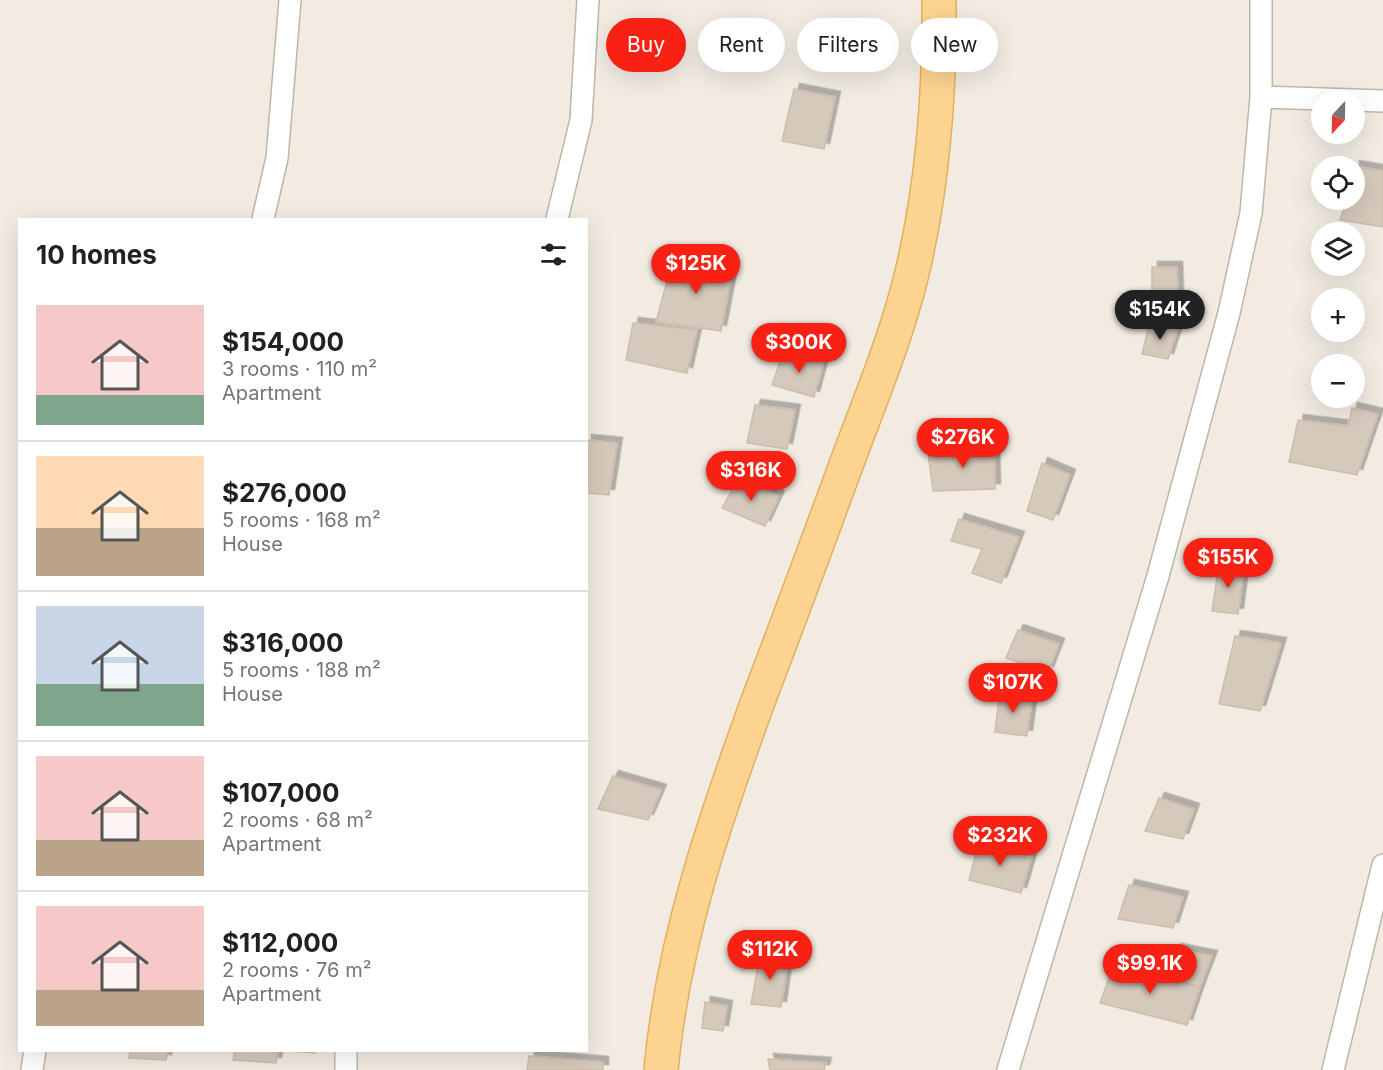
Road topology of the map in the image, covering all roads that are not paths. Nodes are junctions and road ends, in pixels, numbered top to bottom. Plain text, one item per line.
1 (290, 0) edge
2 (588, 0) edge
3 (939, 0) edge
4 (1261, 0) edge
5 (1261, 97) junction
6 (1383, 101) edge
7 (262, 218) edge
8 (557, 218) edge
9 (1383, 865) edge
10 (35, 1052) edge
11 (346, 1052) edge
12 (32, 1070) edge
13 (346, 1070) edge
14 (661, 1070) edge
15 (1008, 1070) edge
16 (1333, 1070) edge

1 - 7 street
2 - 8 street
3 - 14 main road
4 - 5 street
5 - 6 street
5 - 15 street
9 - 16 street
10 - 12 street
11 - 13 street

